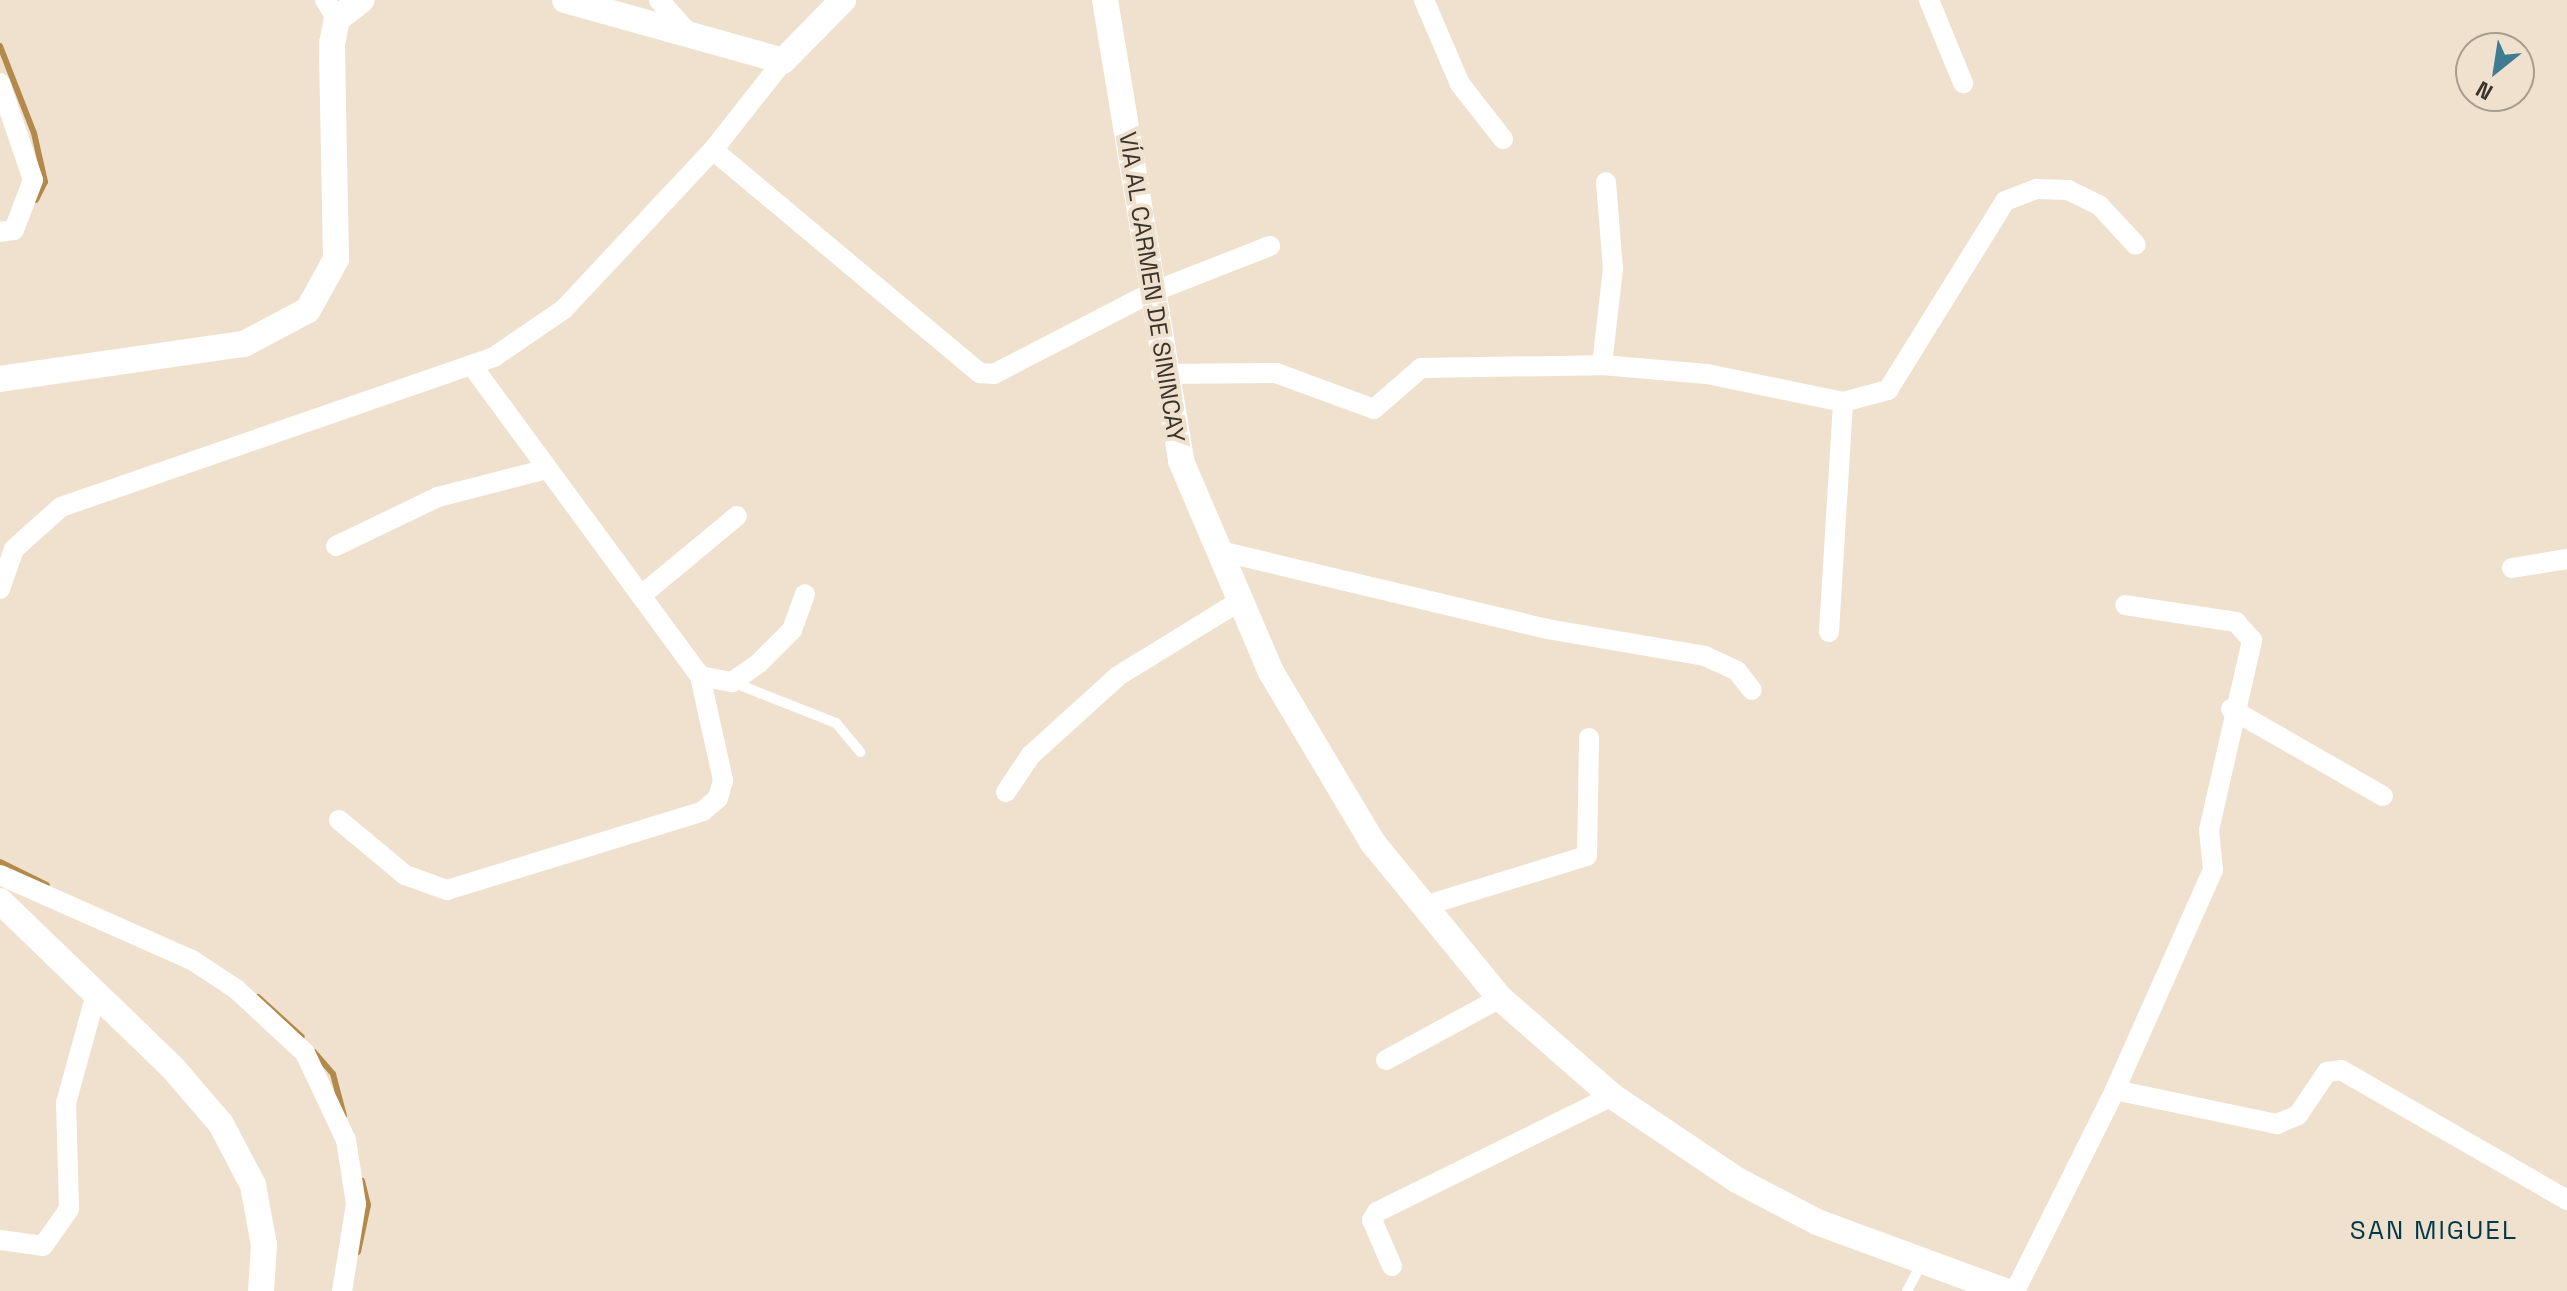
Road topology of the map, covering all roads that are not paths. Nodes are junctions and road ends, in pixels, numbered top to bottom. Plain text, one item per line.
1 (361, 0) edge
2 (565, 0) edge
3 (659, 0) edge
4 (843, 0) edge
5 (1105, 0) edge
6 (1424, 0) edge
7 (1929, 0) edge
8 (331, 10) edge
9 (693, 38) junction
10 (783, 61) junction
11 (0, 83) edge
12 (1963, 83) dead end
13 (1503, 139) dead end
14 (713, 150) junction
15 (1606, 182) dead end
16 (0, 232) edge
17 (2136, 245) dead end
18 (1270, 246) dead end
19 (1150, 293) junction
20 (1602, 365) junction
21 (473, 367) junction
22 (1161, 374) junction
23 (0, 379) edge
24 (1843, 402) junction
25 (547, 469) junction
26 (737, 516) dead end
27 (336, 546) dead end
28 (1220, 551) junction
29 (2567, 559) edge
30 (2512, 568) dead end
31 (0, 589) edge
32 (643, 594) junction
33 (805, 594) dead end
34 (1240, 601) junction
35 (2125, 605) dead end
36 (1829, 632) dead end
37 (700, 676) junction
38 (732, 682) junction
39 (1752, 690) dead end
40 (2231, 709) junction
41 (1589, 738) dead end
42 (860, 752) dead end
43 (1006, 792) dead end
44 (2383, 796) dead end
45 (339, 820) dead end
46 (0, 875) edge
47 (0, 901) edge
48 (1424, 906) junction
49 (96, 994) junction
50 (1500, 998) junction
51 (1386, 1060) dead end
52 (2115, 1090) junction
53 (1612, 1096) junction
54 (2567, 1200) edge
55 (0, 1240) edge
56 (1923, 1261) junction
57 (1392, 1266) dead end
58 (261, 1291) edge
59 (342, 1291) edge
60 (1907, 1291) edge
61 (2005, 1291) edge
62 (2015, 1291) edge

1 - 8 street
2 - 9 street
3 - 9 street
4 - 10 street
5 - 19 street, VÍA AL CARMEN DE SININCAY
6 - 13 street
7 - 12 street
8 - 23 street
9 - 10 street
10 - 14 street
11 - 16 street
14 - 19 street
14 - 21 street
15 - 20 street
17 - 24 street
18 - 19 street
19 - 22 street, VÍA AL CARMEN DE SININCAY
20 - 22 street
20 - 24 street
21 - 25 street
21 - 31 street
22 - 28 street, VÍA AL CARMEN DE SININCAY
24 - 36 street
25 - 27 street
25 - 32 street
26 - 32 street
28 - 34 street, VÍA AL CARMEN DE SININCAY
28 - 39 street
29 - 30 street
32 - 37 street
33 - 38 street
34 - 43 street
34 - 48 street, VÍA AL CARMEN DE SININCAY
35 - 40 street
37 - 38 street
37 - 45 street
38 - 42 lane
40 - 44 street
40 - 52 street
41 - 48 street
46 - 59 street
47 - 49 street
48 - 50 street, VÍA AL CARMEN DE SININCAY
49 - 55 street
49 - 58 street
50 - 51 street
50 - 53 street, VÍA AL CARMEN DE SININCAY
52 - 54 street
52 - 62 street
53 - 56 street, VÍA AL CARMEN DE SININCAY
53 - 57 street
56 - 60 lane
56 - 61 street, VÍA AL CARMEN DE SININCAY

